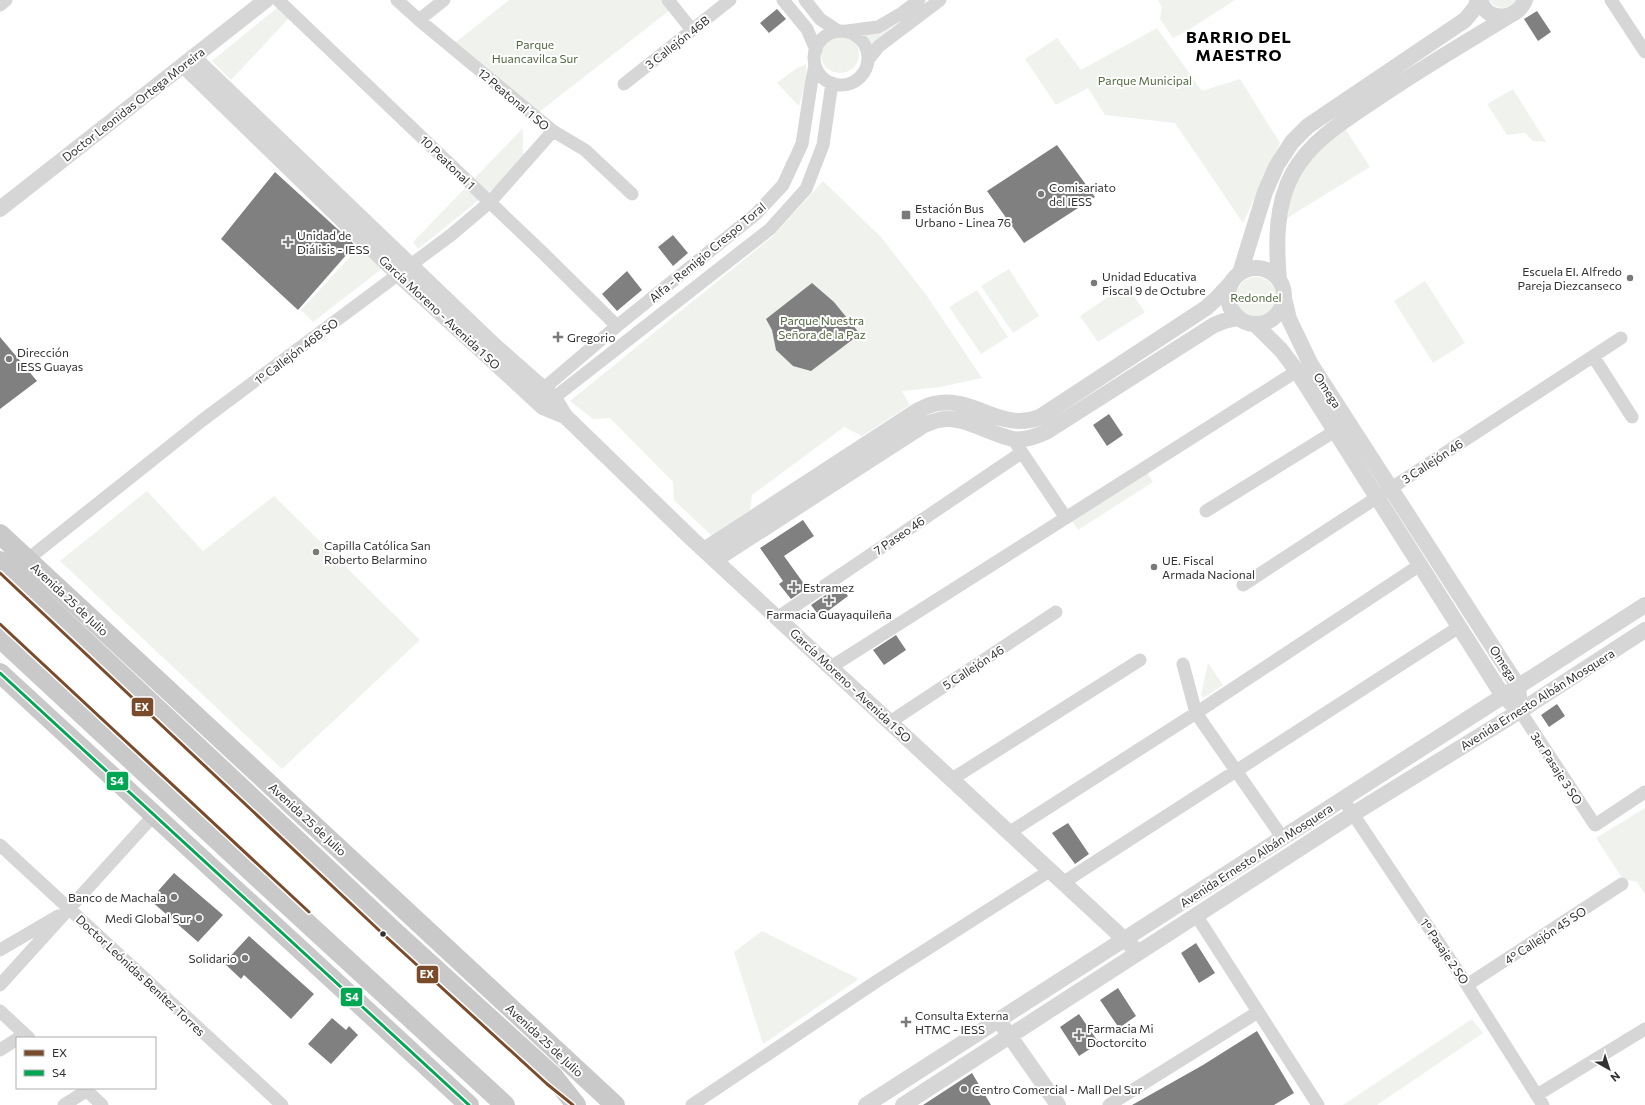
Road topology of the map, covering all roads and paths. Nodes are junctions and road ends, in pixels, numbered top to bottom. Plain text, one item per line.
1 (6, 0) edge
2 (397, 0) edge
3 (444, 0) edge
4 (668, 0) edge
5 (730, 0) edge
6 (783, 0) edge
7 (805, 0) edge
8 (919, 0) edge
9 (940, 0) edge
10 (1479, 0) edge
11 (1611, 0) edge
12 (267, 1) edge
13 (0, 5) edge
14 (1522, 6) edge
15 (906, 18) junction
16 (419, 20) junction
17 (692, 30) junction
18 (842, 31) junction
19 (816, 50) junction
20 (1645, 52) edge
21 (868, 60) junction
22 (188, 61) junction
23 (815, 65) junction
24 (832, 83) junction
25 (624, 84) dead end
26 (553, 131) junction
27 (632, 194) dead end
28 (490, 202) junction
29 (0, 209) edge
30 (405, 270) junction
31 (1235, 278) junction
32 (1279, 280) junction
33 (1284, 298) junction
34 (1238, 318) junction
35 (1255, 324) junction
36 (617, 326) junction
37 (1621, 338) dead end
38 (1593, 356) junction
39 (1297, 371) junction
40 (543, 398) junction
41 (1632, 417) dead end
42 (1335, 431) junction
43 (1013, 439) junction
44 (1021, 453) junction
45 (1391, 488) junction
46 (1377, 498) junction
47 (1206, 511) dead end
48 (1066, 518) junction
49 (0, 534) edge
50 (709, 555) junction
51 (28, 559) junction
52 (0, 561) edge
53 (1420, 565) junction
54 (1243, 585) dead end
55 (41, 599) junction
56 (1645, 605) edge
57 (1056, 612) dead end
58 (778, 618) junction
59 (1459, 627) junction
60 (1645, 630) edge
61 (0, 638) edge
62 (128, 653) junction
63 (1140, 660) dead end
64 (1183, 664) dead end
65 (831, 667) junction
66 (0, 673) edge
67 (1518, 686) junction
68 (16, 688) junction
69 (1503, 696) junction
70 (1520, 711) junction
71 (1196, 713) junction
72 (890, 722) junction
73 (105, 736) junction
74 (1236, 772) junction
75 (952, 778) junction
76 (1645, 792) edge
77 (1342, 799) junction
78 (1353, 814) junction
79 (154, 815) junction
80 (1010, 832) junction
81 (1282, 837) junction
82 (0, 844) edge
83 (1050, 870) junction
84 (373, 880) junction
85 (1064, 882) junction
86 (1622, 884) dead end
87 (70, 909) junction
88 (1196, 915) junction
89 (396, 933) junction
90 (1125, 938) junction
91 (326, 941) junction
92 (0, 950) edge
93 (1138, 952) junction
94 (0, 985) edge
95 (1468, 985) junction
96 (361, 1006) junction
97 (0, 1011) edge
98 (1258, 1012) junction
99 (999, 1020) junction
100 (1645, 1029) edge
101 (1010, 1036) junction
102 (23, 1037) edge
103 (16, 1041) edge
104 (0, 1050) edge
105 (85, 1089) edge
106 (1540, 1100) edge
107 (64, 1105) edge
108 (102, 1105) edge
109 (282, 1105) edge
110 (469, 1105) edge
111 (505, 1105) edge
112 (576, 1105) edge
113 (615, 1105) edge
114 (692, 1105) edge
115 (866, 1105) edge
116 (903, 1105) edge
117 (1058, 1105) edge
118 (1109, 1105) edge
119 (1318, 1105) edge

1 - 13 street
2 - 16 street, 12 Peatonal 1 SO
3 - 16 street
4 - 17 street
5 - 17 street, 3 Callejón 46B
6 - 19 street
7 - 18 street
8 - 15 street
9 - 15 street
10 - 14 street
10 - 31 street
11 - 20 street
12 - 22 street, Doctor Leonidas Ortega Moreira
12 - 28 street, 10 Peatonal 1
14 - 32 street
15 - 18 street
15 - 21 street
16 - 26 street, 12 Peatonal 1 SO
17 - 25 street, 3 Callejón 46B
18 - 19 street
18 - 21 street
19 - 23 street
21 - 24 street
22 - 29 street, Doctor Leonidas Ortega Moreira
22 - 30 street, García Moreno - Avenida 1 SO
23 - 24 street
23 - 36 street, Alfa - Remigio Crespo Toral
24 - 40 street, Alfa - Remigio Crespo Toral
26 - 27 street, 12 Peatonal 1 SO
26 - 28 street, 1° Callejón 46B SO
28 - 30 street, 1° Callejón 46B SO
28 - 36 street, 10 Peatonal 1
30 - 40 street, García Moreno - Avenida 1 SO
30 - 51 street, 1° Callejón 46B SO
31 - 32 street
31 - 34 street
31 - 50 street
32 - 33 street
33 - 35 street
33 - 45 street, Omega
34 - 35 street
34 - 43 street
35 - 39 street, Omega
36 - 40 street, Alfa - Remigio Crespo Toral
37 - 38 street, 3 Callejón 46
38 - 41 street
38 - 45 street, 3 Callejón 46
39 - 42 street, Omega
39 - 48 street
40 - 50 street, García Moreno - Avenida 1 SO
42 - 46 street, Omega
42 - 47 street
43 - 44 street
43 - 50 street
44 - 48 street
44 - 58 street, 7 Paseo 46
45 - 46 street, 3 Callejón 46
45 - 67 street, Omega
46 - 53 street, Omega
46 - 54 street, 3 Callejón 46
48 - 65 street
49 - 51 main road, Avenida 25 de Julio
50 - 58 street, García Moreno - Avenida 1 SO
51 - 62 main road, Avenida 25 de Julio
52 - 55 main road, Avenida 25 de Julio
53 - 59 street, Omega
53 - 71 street
55 - 62 main road
55 - 89 main road, Avenida 25 de Julio
56 - 67 street, Avenida Ernesto Albán Mosquera
57 - 72 street, 5 Callejón 46
58 - 65 street, García Moreno - Avenida 1 SO
59 - 69 street, Omega
59 - 74 street
60 - 70 street, Avenida Ernesto Albán Mosquera
61 - 73 main road
62 - 84 main road, Avenida 25 de Julio
63 - 75 street
64 - 71 street
65 - 72 street, García Moreno - Avenida 1 SO
66 - 68 main road
67 - 69 street, Avenida Ernesto Albán Mosquera
67 - 70 street, Omega
68 - 73 main road
68 - 79 main road
69 - 70 street, Omega
69 - 77 street, Avenida Ernesto Albán Mosquera
70 - 76 street, 3er Pasaje 3 SO
70 - 78 street, Avenida Ernesto Albán Mosquera
71 - 74 street
71 - 80 street
72 - 75 street, García Moreno - Avenida 1 SO
73 - 91 main road
74 - 81 street
74 - 85 street
75 - 80 street, García Moreno - Avenida 1 SO
77 - 78 street, 1° Pasaje 2 SO
77 - 81 street, Avenida Ernesto Albán Mosquera
78 - 88 street, Avenida Ernesto Albán Mosquera
78 - 95 street, 1° Pasaje 2 SO
79 - 87 street
79 - 96 main road
80 - 83 street, García Moreno - Avenida 1 SO
81 - 90 street, Avenida Ernesto Albán Mosquera
82 - 87 street, Doctor Leónidas Benítez Torres
83 - 85 street, García Moreno - Avenida 1 SO
83 - 114 street
84 - 89 main road
84 - 113 main road, Avenida 25 de Julio
85 - 90 street, García Moreno - Avenida 1 SO
86 - 95 street, 4° Callejón 45 SO
87 - 92 street
87 - 94 street
87 - 109 street, Doctor Leónidas Benítez Torres
88 - 93 street, Avenida Ernesto Albán Mosquera
88 - 98 street
89 - 112 main road, Avenida 25 de Julio
90 - 93 street, García Moreno - Avenida 1 SO
90 - 99 street, Avenida Ernesto Albán Mosquera
91 - 96 main road
91 - 111 main road
93 - 101 street, Avenida Ernesto Albán Mosquera
95 - 106 street, 1° Pasaje 2 SO
96 - 110 main road
97 - 102 street
98 - 118 street
98 - 119 street
99 - 101 street
99 - 115 street, Avenida Ernesto Albán Mosquera
100 - 106 street
101 - 116 street, Avenida Ernesto Albán Mosquera
101 - 117 street
103 - 104 street
105 - 107 street
105 - 108 street

